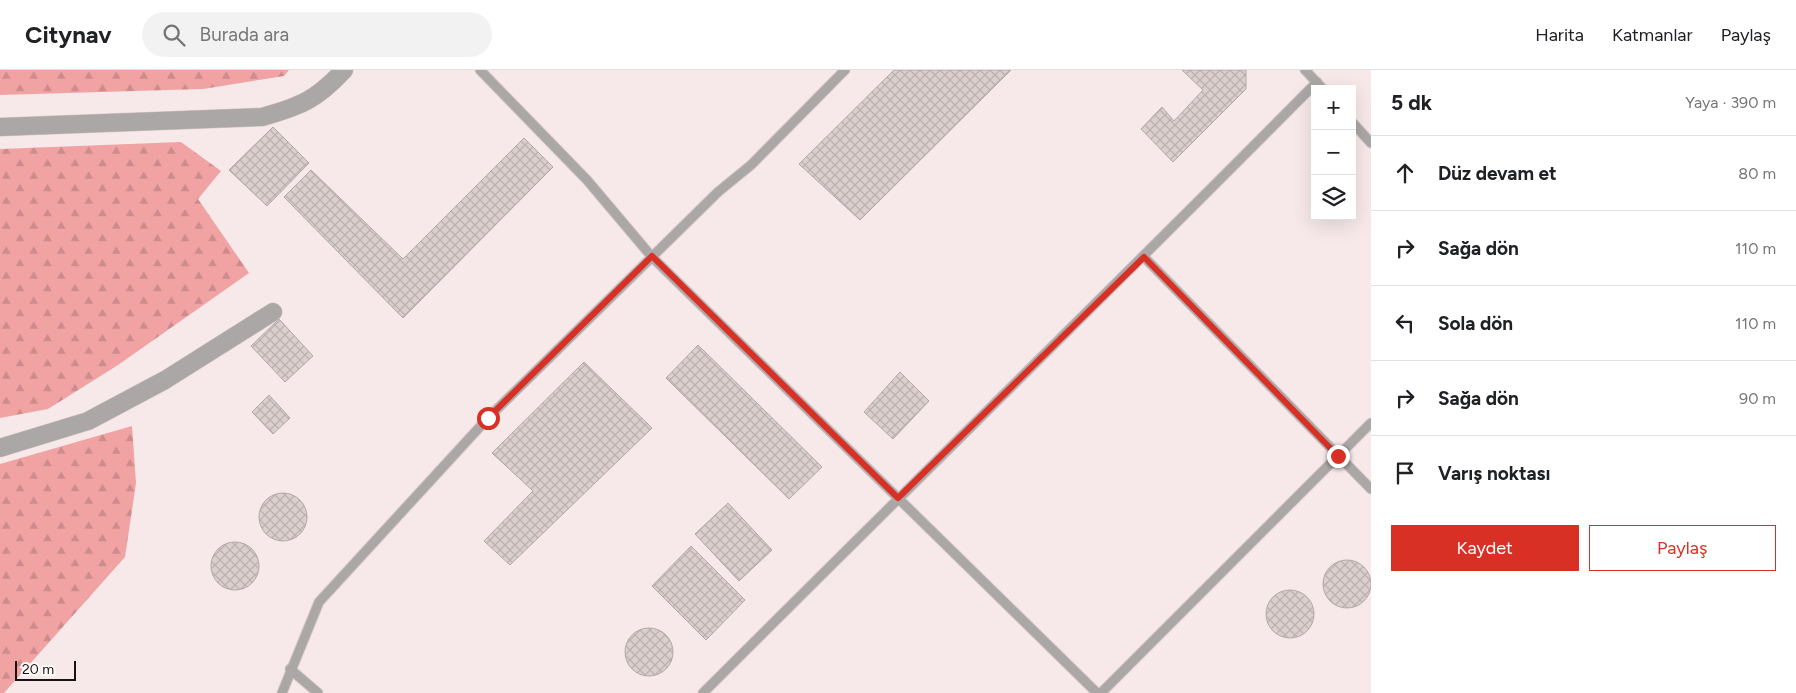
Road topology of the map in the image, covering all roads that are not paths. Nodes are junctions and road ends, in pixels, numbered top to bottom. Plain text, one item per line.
1 (344, 70) edge
2 (480, 70) edge
3 (845, 70) edge
4 (1305, 70) edge
5 (1320, 85) edge
6 (1311, 94) edge
7 (1356, 126) edge
8 (0, 127) edge
9 (1371, 143) edge
10 (652, 256) junction
11 (1144, 257) junction
12 (274, 312) dead end
13 (1371, 423) edge
14 (0, 448) edge
15 (1338, 456) junction
16 (1371, 489) edge
17 (898, 498) junction
18 (290, 669) junction
19 (282, 693) edge
20 (318, 693) edge
21 (703, 693) edge
22 (1097, 693) edge
23 (1101, 693) edge

1 - 8 street
2 - 10 lane
3 - 10 lane
4 - 5 lane
6 - 11 lane
7 - 9 lane
10 - 17 lane
10 - 18 lane
11 - 15 lane
11 - 17 lane
12 - 14 street
13 - 15 lane
15 - 16 lane
15 - 23 lane
17 - 21 lane
17 - 22 lane
18 - 19 lane
18 - 20 lane

